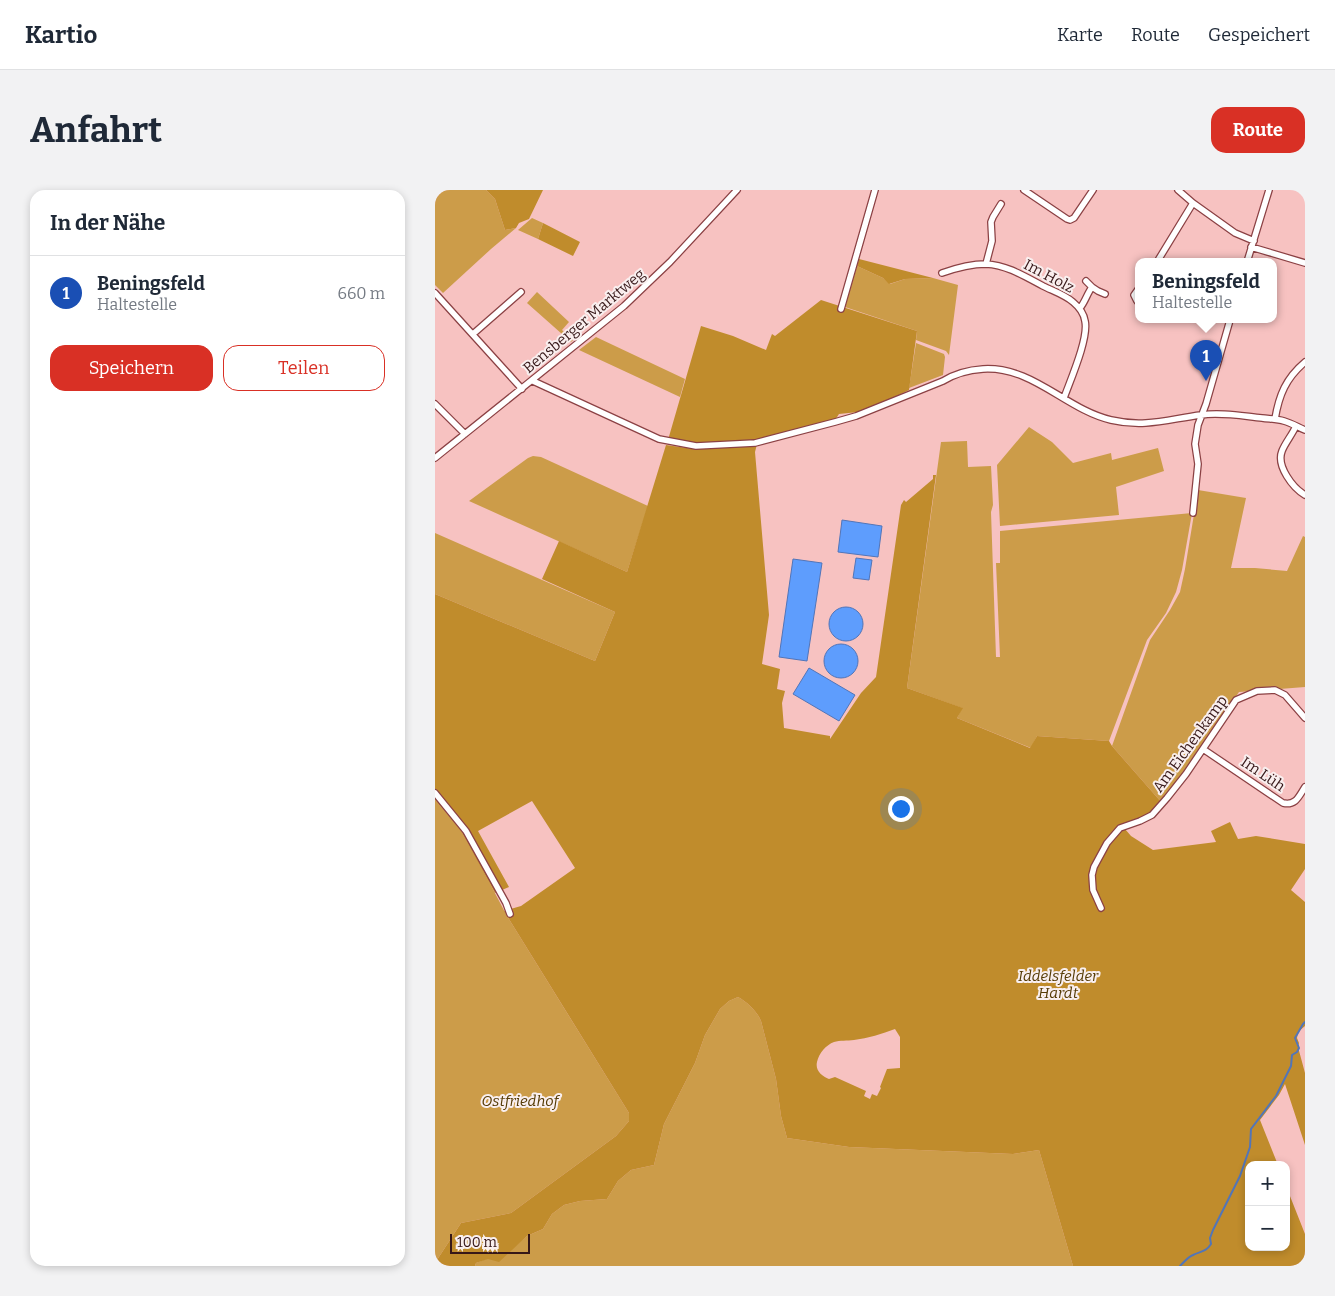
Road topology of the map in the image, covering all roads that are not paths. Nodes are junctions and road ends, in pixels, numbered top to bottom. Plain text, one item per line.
1 (737, 190) edge
2 (875, 190) edge
3 (1024, 190) edge
4 (1037, 190) edge
5 (1093, 190) edge
6 (1178, 190) edge
7 (1270, 190) edge
8 (1033, 196) junction
9 (1193, 203) junction
10 (1001, 204) dead end
11 (1254, 241) junction
12 (1251, 247) junction
13 (1159, 258) edge
14 (1248, 258) edge
15 (1305, 263) edge
16 (986, 264) junction
17 (941, 273) dead end
18 (1086, 281) dead end
19 (1092, 287) junction
20 (521, 292) dead end
21 (435, 293) edge
22 (1105, 294) dead end
23 (1079, 308) junction
24 (841, 309) dead end
25 (1229, 323) edge
26 (473, 334) junction
27 (1305, 362) edge
28 (533, 381) junction
29 (522, 389) junction
30 (1064, 398) junction
31 (435, 404) edge
32 (1202, 414) junction
33 (1275, 419) junction
34 (1296, 426) junction
35 (1305, 430) edge
36 (465, 434) junction
37 (435, 458) edge
38 (1305, 495) edge
39 (1193, 513) dead end
40 (1305, 718) edge
41 (1203, 749) junction
42 (1305, 787) edge
43 (435, 793) edge
44 (1101, 908) dead end
45 (510, 914) dead end

1 - 28 street, Bensberger Marktweg
2 - 24 street
3 - 8 street
4 - 8 street
5 - 8 street
6 - 9 street
7 - 11 street
9 - 11 street
9 - 13 street
10 - 16 street
11 - 12 street
12 - 14 street
12 - 15 street
16 - 17 street, Im Holz
16 - 23 street, Im Holz
18 - 19 street
19 - 22 street
19 - 23 street
20 - 26 street
21 - 26 street
23 - 30 street, Im Holz
25 - 32 street
26 - 29 street
27 - 33 street
28 - 29 street, Bensberger Marktweg
28 - 30 street
29 - 36 street, Bensberger Marktweg
30 - 32 street
31 - 36 street
32 - 33 street
32 - 39 street
33 - 34 street
34 - 35 street
34 - 38 street
36 - 37 street, Bensberger Marktweg
40 - 41 street, Am Eichenkamp
41 - 42 street, Im Lüh
41 - 44 street, Am Eichenkamp
43 - 45 street

